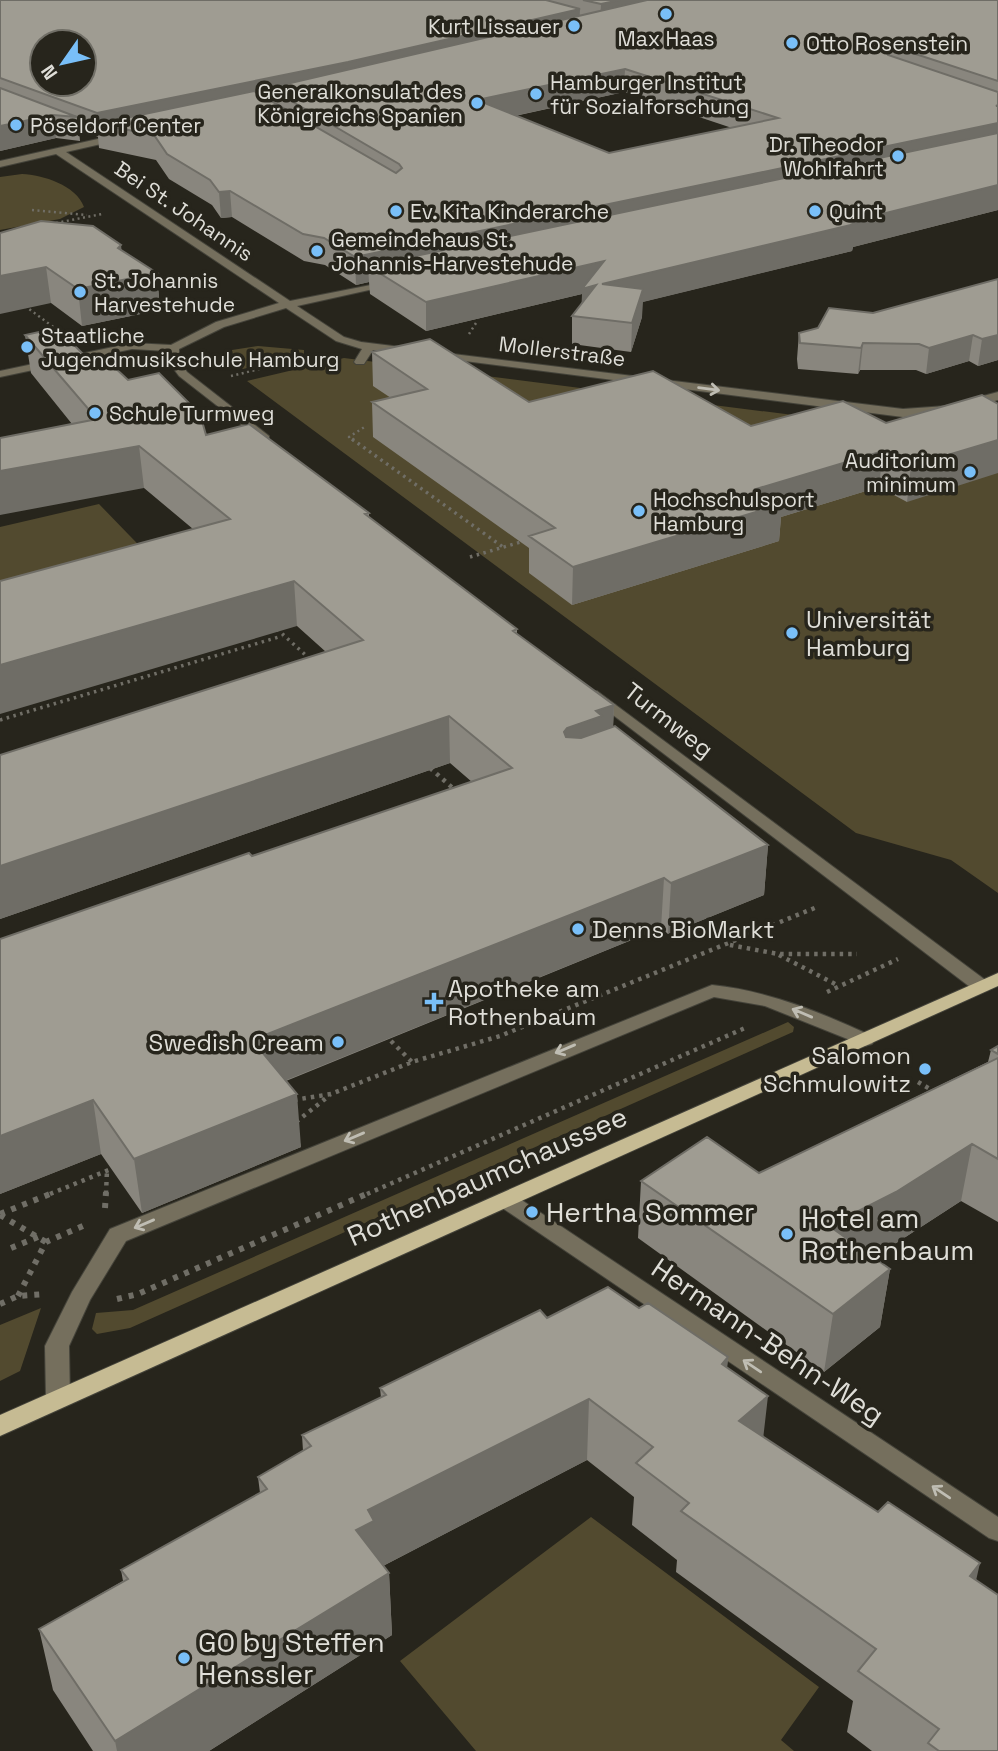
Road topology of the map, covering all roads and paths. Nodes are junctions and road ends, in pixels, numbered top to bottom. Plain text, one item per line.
1 (80, 135) edge
2 (133, 135) edge
3 (96, 142) junction
4 (58, 151) junction
5 (0, 164) edge
6 (32, 210) dead end
7 (106, 213) dead end
8 (91, 216) junction
9 (52, 224) edge
10 (403, 280) edge
11 (18, 301) edge
12 (286, 306) junction
13 (369, 346) junction
14 (173, 348) junction
15 (89, 354) junction
16 (320, 355) dead end
17 (360, 362) dead end
18 (0, 374) edge
19 (227, 377) dead end
20 (998, 396) edge
21 (982, 401) junction
22 (998, 408) edge
23 (366, 426) dead end
24 (279, 450) edge
25 (531, 539) edge
26 (503, 547) junction
27 (470, 557) dead end
28 (274, 626) edge
29 (283, 635) junction
30 (321, 668) edge
31 (586, 687) edge
32 (0, 720) edge
33 (666, 748) junction
34 (645, 756) edge
35 (426, 764) edge
36 (464, 799) edge
37 (817, 906) dead end
38 (727, 944) junction
39 (778, 954) junction
40 (857, 954) dead end
41 (902, 957) dead end
42 (990, 983) edge
43 (840, 986) junction
44 (818, 996) dead end
45 (748, 1027) dead end
46 (380, 1029) edge
47 (865, 1040) junction
48 (411, 1062) junction
49 (918, 1082) dead end
50 (331, 1094) junction
51 (941, 1095) edge
52 (281, 1102) edge
53 (286, 1130) edge
54 (120, 1165) edge
55 (107, 1170) junction
56 (506, 1200) junction
57 (0, 1215) edge
58 (104, 1216) dead end
59 (93, 1222) dead end
60 (38, 1237) junction
61 (46, 1242) junction
62 (11, 1248) dead end
63 (48, 1294) dead end
64 (18, 1296) junction
65 (111, 1299) dead end
66 (0, 1304) edge
67 (58, 1399) junction
68 (0, 1426) edge
69 (998, 1530) edge

1 - 3 street
2 - 3 street
3 - 4 street
4 - 5 street
4 - 12 street, Bei St. Johannis
6 - 8 path
7 - 8 path
8 - 9 path
10 - 12 street
11 - 15 path
12 - 13 street, Mollerstraße
12 - 14 street
13 - 17 street
13 -> 21 street, Mollerstraße
14 - 15 street
14 - 24 street
15 - 18 street
16 - 19 path
20 - 21 street
21 - 22 street
23 - 26 path
25 - 26 path
26 - 27 path
28 - 29 path
29 - 30 path
29 - 32 path
31 - 33 street, Turmweg
33 - 34 street
33 - 42 street, Turmweg
35 - 36 path
37 - 38 path
38 - 39 path
38 - 48 path
39 - 40 path
39 - 43 path
41 - 43 path
42 - 47 main road, Rothenbaumchaussee
43 - 44 path
45 - 65 path
46 - 48 path
47 - 56 main road, Rothenbaumchaussee
47 -> 67 street
48 - 50 path
49 - 51 path
50 - 52 path
50 - 53 path
54 - 55 path
55 - 57 path
55 - 58 path
56 - 67 main road, Rothenbaumchaussee
69 -> 56 street, Hermann-Behn-Weg
57 - 60 path
59 - 61 path
60 - 61 path
60 - 62 path
61 - 64 path
63 - 64 path
64 - 66 path
67 - 68 main road, Rothenbaumchaussee

